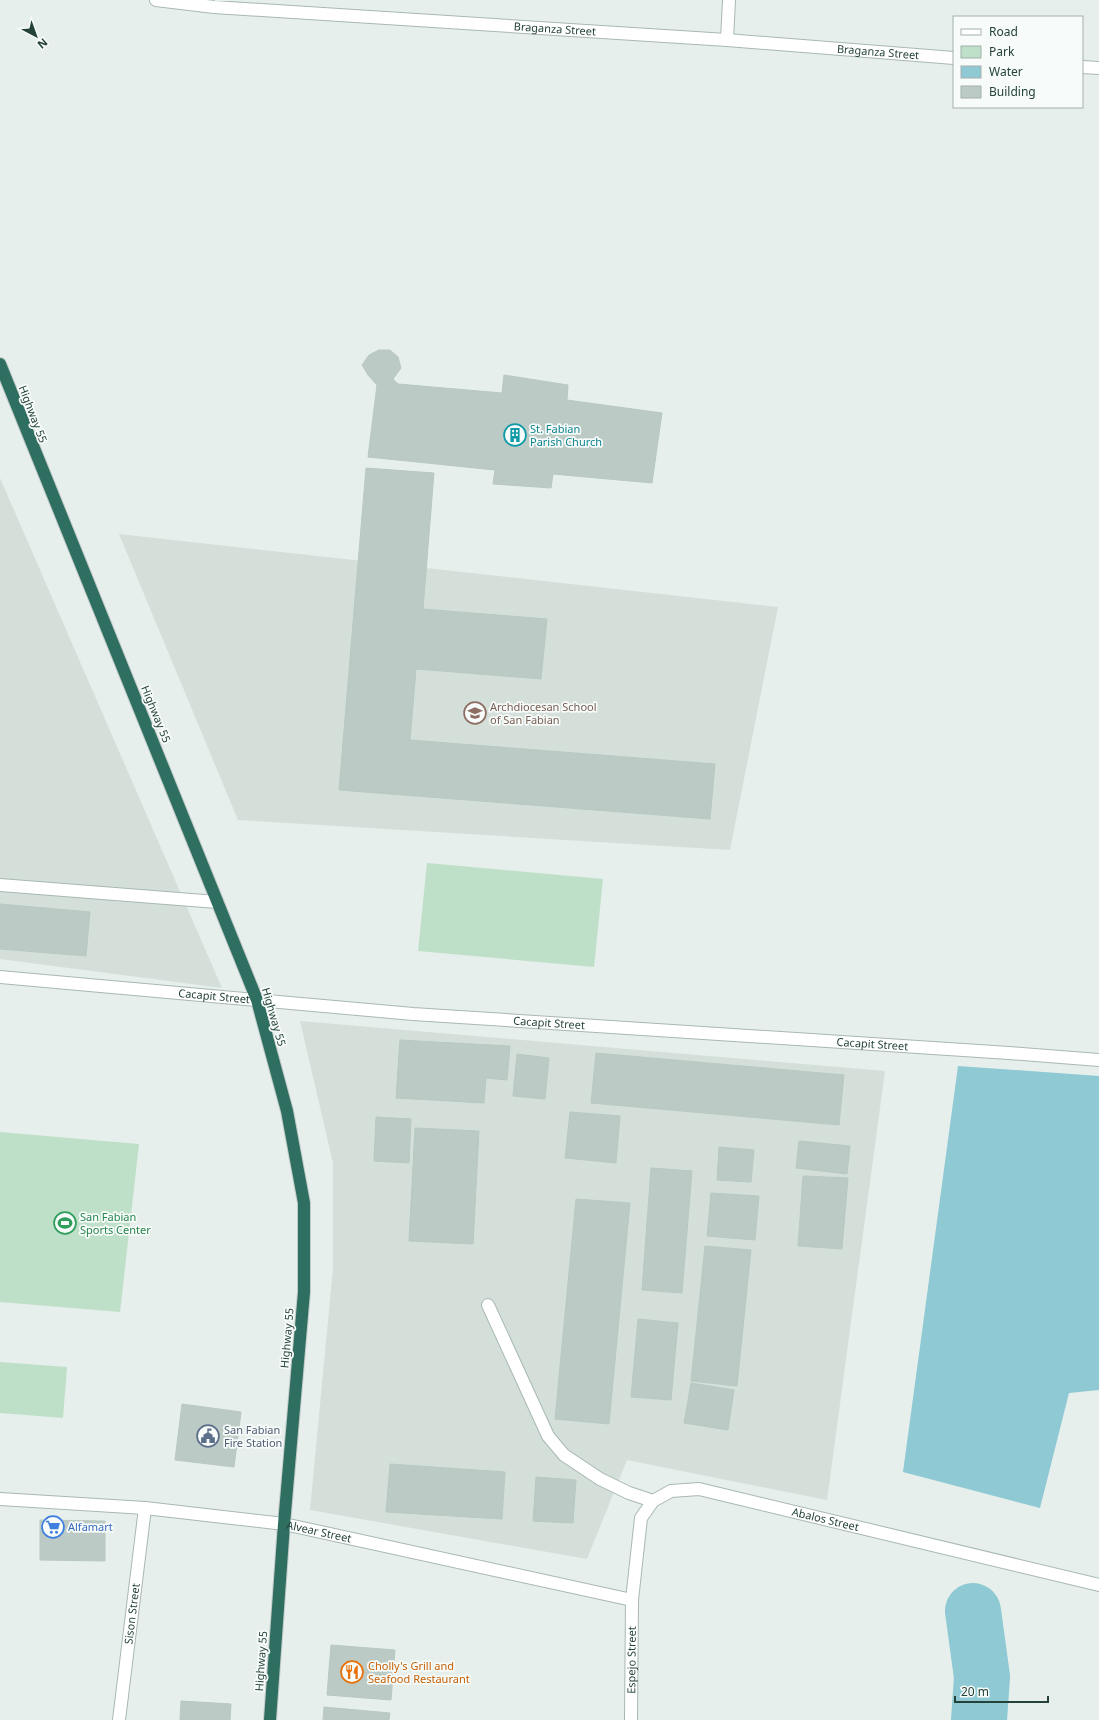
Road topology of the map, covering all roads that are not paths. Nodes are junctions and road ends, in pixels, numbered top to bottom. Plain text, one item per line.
1 (156, 0) edge
2 (729, 0) edge
3 (214, 4) edge
4 (727, 40) junction
5 (953, 58) edge
6 (1083, 67) edge
7 (1099, 68) edge
8 (0, 364) edge
9 (0, 885) edge
10 (217, 902) junction
11 (0, 977) edge
12 (257, 1000) junction
13 (1099, 1060) edge
14 (488, 1305) dead end
15 (0, 1499) edge
16 (653, 1500) junction
17 (145, 1508) junction
18 (284, 1524) junction
19 (1099, 1585) edge
20 (632, 1600) junction
21 (119, 1720) edge
22 (270, 1720) edge
23 (631, 1720) edge

1 - 3 street, Braganza Street
2 - 4 street
3 - 4 street, Braganza Street
4 - 5 street, Braganza Street
6 - 7 street
8 - 10 highway, Highway 55
9 - 10 street
10 - 12 highway, Highway 55
11 - 12 street, Cacapit Street
12 - 13 street, Cacapit Street
12 - 18 highway, Highway 55
14 - 16 street
15 - 17 street, Alvear Street
16 - 19 street, Abalos Street
16 - 20 street, Abalos Street
17 - 18 street, Alvear Street
17 - 21 street, Sison Street
18 - 20 street, Alvear Street
18 - 22 highway, Highway 55
20 - 23 street, Espejo Street

